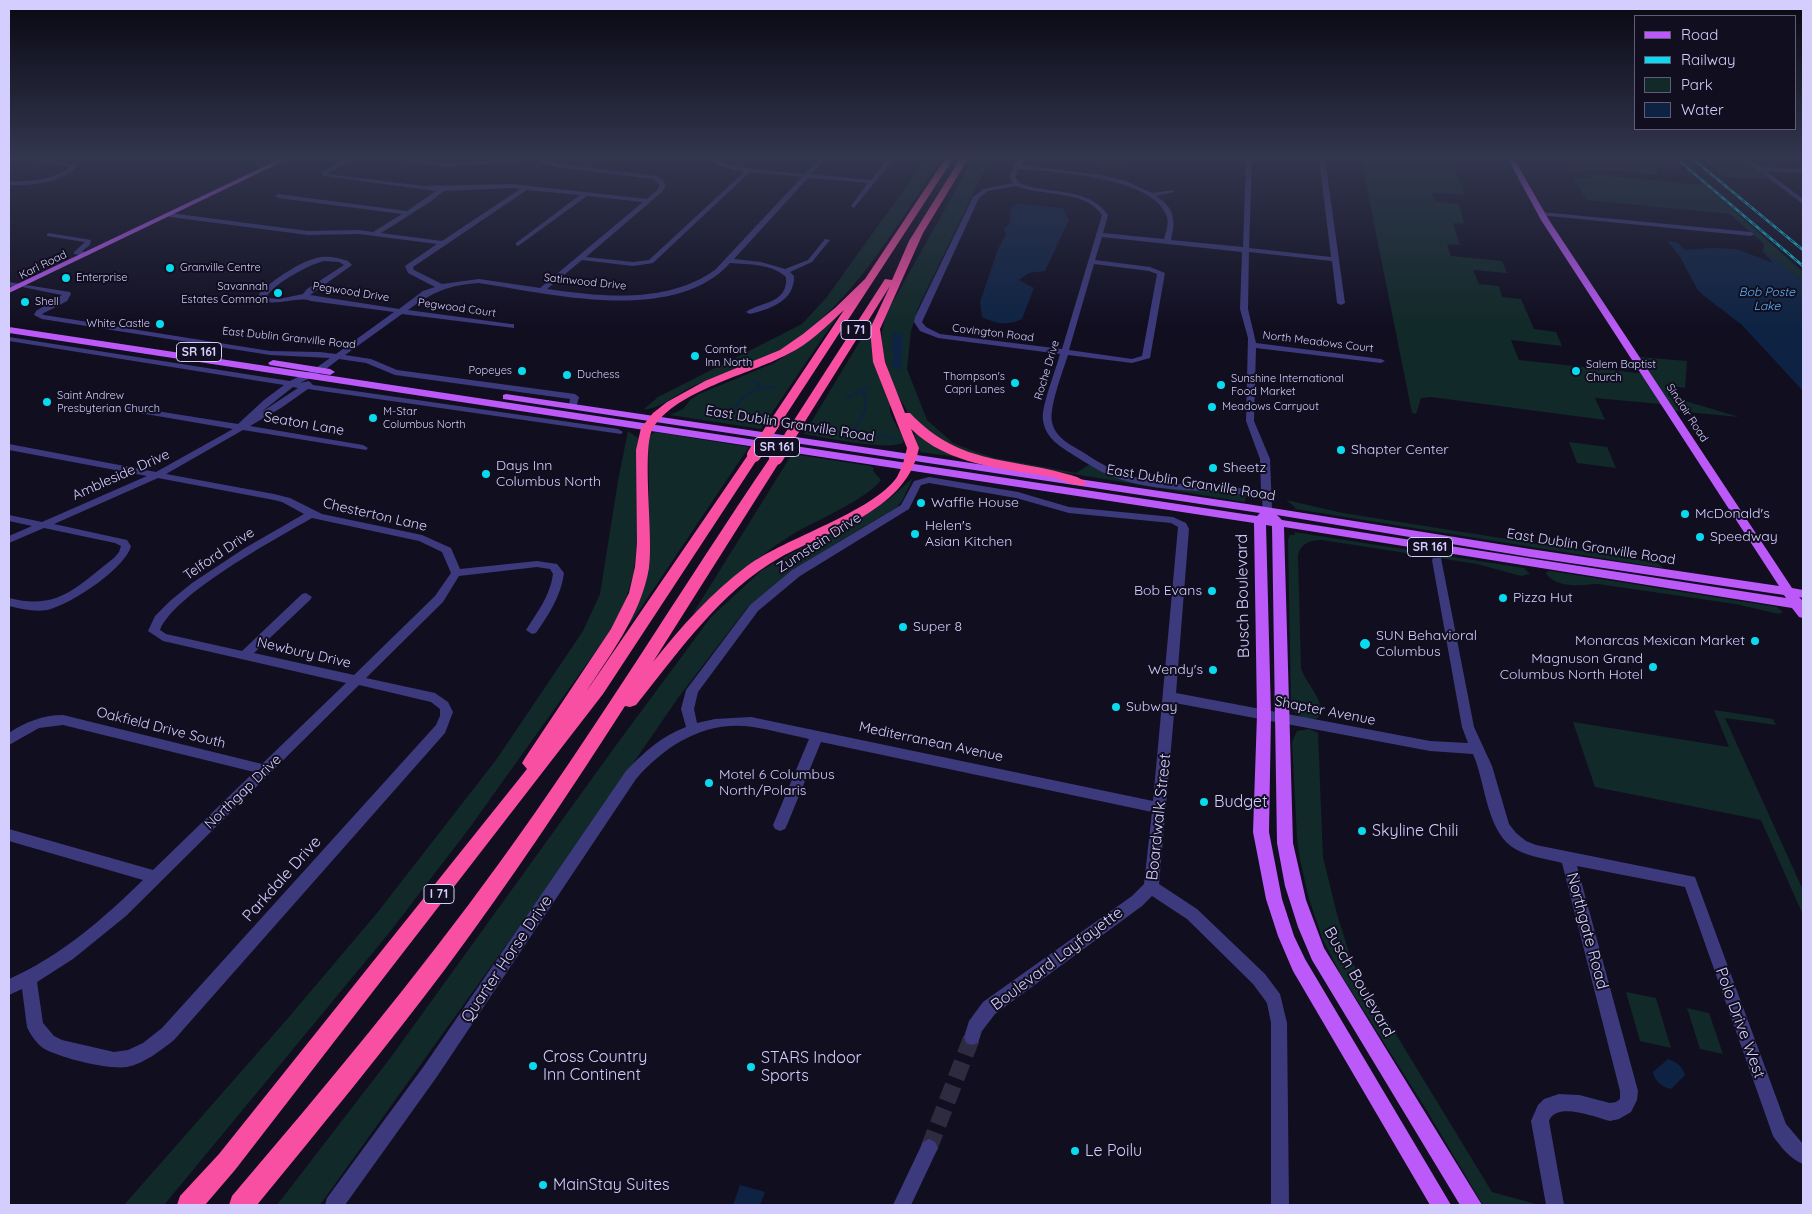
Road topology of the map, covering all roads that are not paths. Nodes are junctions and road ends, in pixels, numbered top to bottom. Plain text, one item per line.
1 (167, 216) edge
2 (182, 216) edge
3 (404, 216) edge
4 (483, 216) edge
5 (557, 216) edge
6 (631, 216) edge
7 (701, 216) edge
8 (770, 216) edge
9 (911, 216) edge
10 (930, 216) edge
11 (967, 216) edge
12 (1105, 216) edge
13 (1170, 216) edge
14 (1247, 216) edge
15 (1329, 216) edge
16 (1543, 216) edge
17 (1559, 216) edge
18 (919, 233) junction
19 (374, 234) junction
20 (1751, 234) dead end
21 (49, 235) dead end
22 (1100, 235) junction
23 (827, 240) dead end
24 (1167, 242) junction
25 (442, 243) junction
26 (518, 244) dead end
27 (1246, 250) junction
28 (87, 254) junction
29 (580, 258) junction
30 (1335, 259) junction
31 (728, 261) junction
32 (1092, 262) junction
33 (786, 271) junction
34 (868, 281) junction
35 (9, 284) edge
36 (22, 286) junction
37 (439, 286) junction
38 (543, 289) junction
39 (9, 290) edge
40 (9, 295) edge
41 (306, 296) junction
42 (1341, 303) dead end
43 (401, 311) junction
44 (750, 312) dead end
45 (9, 322) edge
46 (511, 326) dead end
47 (9, 330) edge
48 (11, 341) edge
49 (1252, 345) junction
50 (1066, 353) junction
51 (337, 357) junction
52 (1380, 361) dead end
53 (317, 374) junction
54 (304, 382) junction
55 (292, 384) junction
56 (456, 399) junction
57 (448, 406) junction
58 (573, 406) junction
59 (128, 408) dead end
60 (899, 409) junction
61 (650, 423) junction
62 (240, 427) junction
63 (618, 432) dead end
64 (9, 448) edge
65 (363, 448) dead end
66 (909, 462) junction
67 (157, 475) junction
68 (1077, 487) junction
69 (1265, 494) junction
70 (1069, 510) junction
71 (311, 514) junction
72 (1264, 515) junction
73 (9, 518) edge
74 (1278, 523) junction
75 (43, 525) junction
76 (9, 540) edge
77 (1437, 560) dead end
78 (456, 573) junction
79 (1786, 591) junction
80 (306, 598) dead end
81 (9, 602) edge
82 (1801, 604) edge
83 (154, 629) joint
84 (532, 630) dead end
85 (245, 655) junction
86 (356, 681) junction
87 (1170, 697) junction
88 (447, 710) joint
89 (1264, 715) junction
90 (1282, 718) junction
91 (693, 728) junction
92 (817, 735) junction
93 (9, 740) edge
94 (1476, 748) junction
95 (586, 753) junction
96 (265, 770) junction
97 (508, 806) junction
98 (1160, 808) junction
99 (780, 825) dead end
100 (9, 835) edge
101 (1568, 859) junction
102 (156, 877) junction
103 (1151, 887) junction
104 (29, 979) junction
105 (9, 987) edge
106 (972, 1037) tunnel mouth
107 (929, 1148) tunnel mouth
108 (1803, 1155) edge
109 (189, 1205) edge
110 (241, 1205) edge
111 (334, 1205) edge
112 (902, 1205) edge
113 (1280, 1205) edge
114 (1441, 1205) edge
115 (1472, 1205) edge
116 (1555, 1205) edge

1 - 28 main road, Karl Road
2 - 19 street
3 - 19 street
4 - 25 street
5 - 26 street
6 - 29 street
7 - 29 street
8 - 31 street, Satinwood Drive
9 - 34 highway, I 71
10 - 18 highway, I 71
11 - 50 street, Covington Road
12 - 22 street, Roche Drive
13 - 24 street
14 - 27 street
15 - 30 street
16 - 79 main road, Sinclair Road
17 - 20 street
18 - 60 highway
18 - 95 highway, I 71, bridge
19 - 25 street
21 - 28 street
22 - 24 street
22 - 32 street, Roche Drive
23 - 33 street
24 - 27 street
25 - 37 street
27 - 30 street
27 - 49 street
28 - 36 main road, Karl Road
29 - 38 street
30 - 42 street
31 - 33 street
31 - 38 street, Satinwood Drive
32 - 50 street, Roche Drive
32 - 50 street, Covington Road
33 - 44 street
34 - 61 highway
34 - 97 highway, I 71, bridge
35 - 36 street, East Dublin Granville Road
36 - 39 main road, Karl Road
36 - 40 main road, Karl Road
36 - 51 street, East Dublin Granville Road
37 - 38 street, Satinwood Drive
37 - 43 street, Satinwood Drive
41 - 41 street, Pegwood Drive
41 - 43 street, Pegwood Drive
43 - 46 street, Pegwood Court
43 - 51 street, Satinwood Drive
45 - 53 main road, East Dublin Granville Road / SR 161
47 - 54 main road, East Dublin Granville Road / SR 161
48 - 55 street
49 - 52 street, North Meadows Court
49 - 69 street
50 - 69 street, Roche Drive
51 - 53 street, Satinwood Drive
51 - 58 street, East Dublin Granville Road
53 - 54 main road, East Dublin Granville Road / SR 161
53 - 56 main road, East Dublin Granville Road / SR 161
53 - 58 main road, East Dublin Granville Road / SR 161
54 - 55 street, Ambleside Drive
54 - 57 street, East Dublin Granville Road
54 - 62 street, Ambleside Drive
55 - 62 street, Ambleside Drive
56 - 57 street
56 - 61 main road, East Dublin Granville Road / SR 161
57 - 63 street, East Dublin Granville Road
58 - 61 main road, East Dublin Granville Road / SR 161
59 - 62 street, Seaton Lane
60 - 66 highway
60 - 68 highway
61 - 66 main road, East Dublin Granville Road / SR 161
61 - 97 highway
62 - 65 street, Seaton Lane
62 - 67 street, Ambleside Drive
64 - 67 street, Chesterton Lane
66 - 68 main road, East Dublin Granville Road / SR 161
66 - 95 highway
67 - 71 street, Chesterton Lane
67 - 75 street, Ambleside Drive
68 - 70 street
68 - 72 main road, East Dublin Granville Road / SR 161
69 - 72 street
70 - 87 street, Boardwalk Street
70 - 91 street, Zumstein Drive
71 - 78 street, Chesterton Lane
71 - 83 street, Telford Drive
72 - 74 main road, East Dublin Granville Road / SR 161
72 - 79 main road, East Dublin Granville Road / SR 161
72 - 89 main road, Busch Boulevard
73 - 75 street
74 - 82 main road, East Dublin Granville Road / SR 161
74 - 90 main road, Busch Boulevard
75 - 76 street, Ambleside Drive
75 - 81 street
77 - 94 street, Northgate Road
78 - 84 street
78 - 86 street, Northgap Drive
79 - 82 main road, Sinclair Road
80 - 85 street
83 - 85 street, Newbury Drive
85 - 86 street, Newbury Drive
86 - 88 street, Newbury Drive
86 - 96 street, Northgap Drive
87 - 89 street, Shapter Avenue
87 - 98 street, Boardwalk Street
88 - 104 street, Parkdale Drive
89 - 90 street, Shapter Avenue
89 - 114 main road, Busch Boulevard
90 - 94 street, Shapter Avenue
90 - 115 main road, Busch Boulevard
91 - 92 street, Mediterranean Avenue
91 - 111 street, Quarter Horse Drive
92 - 98 street, Mediterranean Avenue
92 - 99 street
93 - 96 street, Oakfield Drive South
94 - 101 street, Northgate Road
95 - 110 highway, I 71
96 - 102 street, Northgap Drive
97 - 109 highway, I 71
98 - 103 street, Boardwalk Street
100 - 102 street
101 - 108 street, Polo Drive West
101 - 116 street, Northgate Road
102 - 104 street, Northgap Drive
103 - 106 street, Boulevard Layfayette
103 - 113 street, Boardwalk Street
104 - 105 street, Northgap Drive
107 - 112 street

